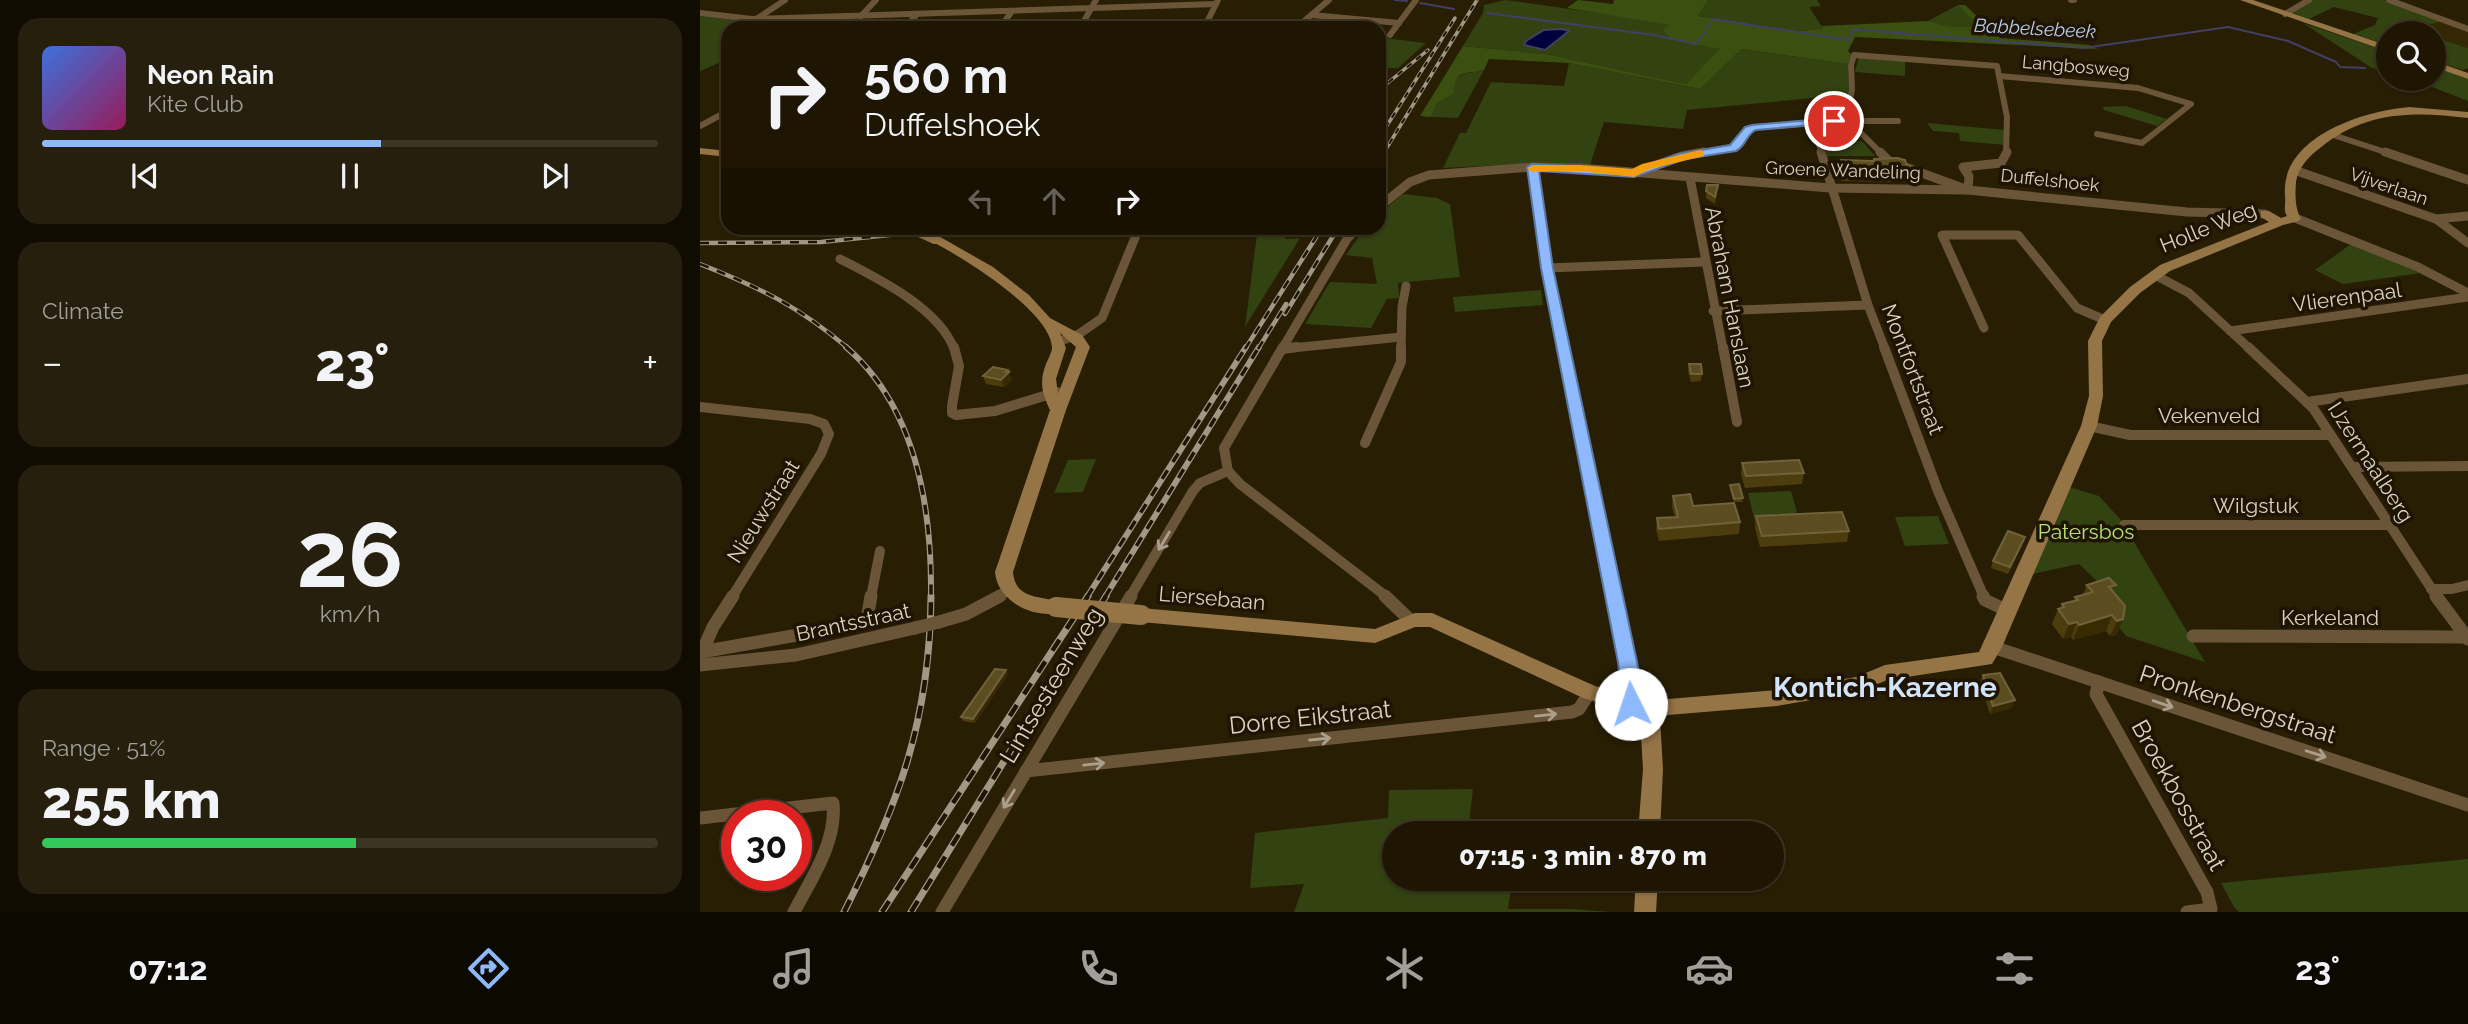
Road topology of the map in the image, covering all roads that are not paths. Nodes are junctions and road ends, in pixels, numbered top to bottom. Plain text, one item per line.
1 (785, 0) edge
2 (876, 0) edge
3 (1096, 0) edge
4 (1329, 0) edge
5 (1416, 0) edge
6 (2244, 0) edge
7 (2309, 0) edge
8 (2389, 0) edge
9 (1217, 2) edge
10 (1091, 8) junction
11 (1012, 11) junction
12 (700, 13) edge
13 (917, 14) junction
14 (2285, 14) junction
15 (1312, 15) junction
16 (861, 16) junction
17 (819, 17) junction
18 (756, 19) junction
19 (815, 21) edge
20 (911, 21) edge
21 (1005, 21) edge
22 (1084, 21) edge
23 (1208, 21) edge
24 (1304, 21) edge
25 (1377, 21) edge
26 (1386, 22) edge
27 (1399, 23) junction
28 (2468, 29) edge
29 (1390, 35) dead end
30 (2376, 45) edge
31 (2446, 68) edge
32 (1999, 76) junction
33 (2468, 76) edge
34 (721, 115) edge
35 (2468, 115) edge
36 (1898, 121) dead end
37 (1812, 122) junction
38 (1852, 122) junction
39 (700, 126) edge
40 (2097, 134) dead end
41 (2330, 134) junction
42 (700, 151) edge
43 (721, 153) edge
44 (1532, 167) junction
45 (2294, 170) junction
46 (1634, 173) junction
47 (1689, 178) junction
48 (2468, 180) edge
49 (1830, 188) junction
50 (1968, 190) junction
51 (1386, 201) edge
52 (2265, 214) junction
53 (2292, 215) junction
54 (2468, 216) edge
55 (2436, 219) junction
56 (2279, 222) junction
57 (928, 235) edge
58 (1136, 235) edge
59 (1351, 235) edge
60 (2468, 243) edge
61 (840, 259) dead end
62 (1704, 262) junction
63 (1547, 268) junction
64 (2155, 275) junction
65 (1406, 286) dead end
66 (2468, 295) edge
67 (1868, 305) junction
68 (1713, 311) junction
69 (2105, 320) junction
70 (1044, 321) junction
71 (1984, 328) dead end
72 (2230, 331) junction
73 (1074, 336) junction
74 (1401, 337) junction
75 (1058, 342) junction
76 (1282, 349) junction
77 (2468, 379) edge
78 (1068, 389) junction
79 (1049, 395) junction
80 (2307, 402) junction
81 (700, 407) edge
82 (1058, 410) junction
83 (1737, 422) dead end
84 (2090, 426) junction
85 (2330, 435) junction
86 (1365, 443) dead end
87 (2468, 466) edge
88 (2352, 467) junction
89 (1228, 471) junction
90 (2389, 524) junction
91 (2124, 525) dead end
92 (880, 551) dead end
93 (2468, 585) edge
94 (2431, 589) junction
95 (1008, 591) junction
96 (2008, 611) junction
97 (1410, 620) junction
98 (2193, 636) dead end
99 (2467, 638) edge
100 (1993, 647) junction
101 (700, 655) edge
102 (700, 665) edge
103 (2099, 682) junction
104 (1590, 692) junction
105 (1639, 709) junction
106 (1026, 771) junction
107 (2468, 805) edge
108 (700, 818) edge
109 (1650, 821) edge
110 (1646, 891) edge
111 (794, 912) edge
112 (942, 912) edge
113 (1645, 912) edge
114 (2186, 912) edge

1 - 18 street
2 - 16 street
3 - 10 street
4 - 15 street
5 - 27 street
6 - 14 street
7 - 14 street
8 - 28 street
9 - 10 street
9 - 23 street
10 - 11 street
10 - 22 street
11 - 13 street
11 - 21 street
12 - 18 street
13 - 16 street
13 - 20 street
14 - 30 street
15 - 24 street
15 - 25 street
16 - 17 street
17 - 18 street
17 - 19 street
26 - 27 street
27 - 29 street
31 - 33 street
32 - 38 street, Langbosweg
32 - 40 street, Langbosweg
32 - 50 street
34 - 39 street
35 - 41 street
36 - 38 street
37 - 38 street
37 - 46 street
37 - 49 street, Montfortstraat
38 - 50 street, Duffelshoek
41 - 45 street
41 - 48 street
42 - 43 street
44 - 46 street
44 - 51 street
44 - 63 street
45 - 53 street
45 - 55 street, Vijverlaan
46 - 47 street, Groene Wandeling
47 - 49 street, Groene Wandeling
47 - 62 street, Abraham Hanslaan
49 - 50 street, Groene Wandeling
49 - 67 street, Montfortstraat
50 - 52 street, Duffelshoek
52 - 53 street, Duffelshoek
52 - 56 street, Duffelshoek
53 - 56 street
53 - 66 street
54 - 55 street
55 - 60 street, Vijverlaan
56 - 64 street, Holle Weg
57 - 70 street, bridge
58 - 73 street
59 - 76 street
61 - 79 street
62 - 63 street
62 - 68 street, Abraham Hanslaan
63 - 105 street
64 - 69 street, Holle Weg
64 - 72 street, IJzermaalberg
65 - 74 street
66 - 72 street, Vlierenpaal
67 - 68 street
67 - 96 street, Montfortstraat
68 - 83 street, Abraham Hanslaan
69 - 71 street
69 - 84 street, Holle Weg
70 - 73 street
70 - 75 street
72 - 80 street, IJzermaalberg
73 - 75 street
73 - 78 street
74 - 76 street
74 - 86 street
75 - 79 street
76 - 89 street
77 - 80 street
78 - 79 street
78 - 82 street
79 - 82 street
80 - 85 street, IJzermaalberg
81 - 101 street, Nieuwstraat
82 - 95 street
84 - 85 street, Vekenveld
84 - 96 street, Holle Weg
85 - 88 street, IJzermaalberg
87 - 88 street
88 - 90 street, IJzermaalberg
89 - 97 street
89 -> 106 street, Lintsesteenweg
90 - 91 street, Wilgstuk
90 - 94 street, IJzermaalberg
92 - 101 street, Nieuwstraat
93 - 94 street
94 - 99 street, IJzermaalberg
95 - 97 street, Liersebaan, bridge
95 - 102 street, Brantsstraat, bridge
96 - 100 street, Holle Weg
97 - 104 street
98 - 99 street, Kerkeland
100 - 103 street, Pronkenbergstraat
100 - 105 street
103 -> 107 street, Pronkenbergstraat
103 - 114 street, Broekbosstraat
104 - 105 street
106 -> 104 street, Dorre Eikstraat
105 - 109 street
106 -> 112 street, Lintsesteenweg
108 - 111 street
110 - 113 street

